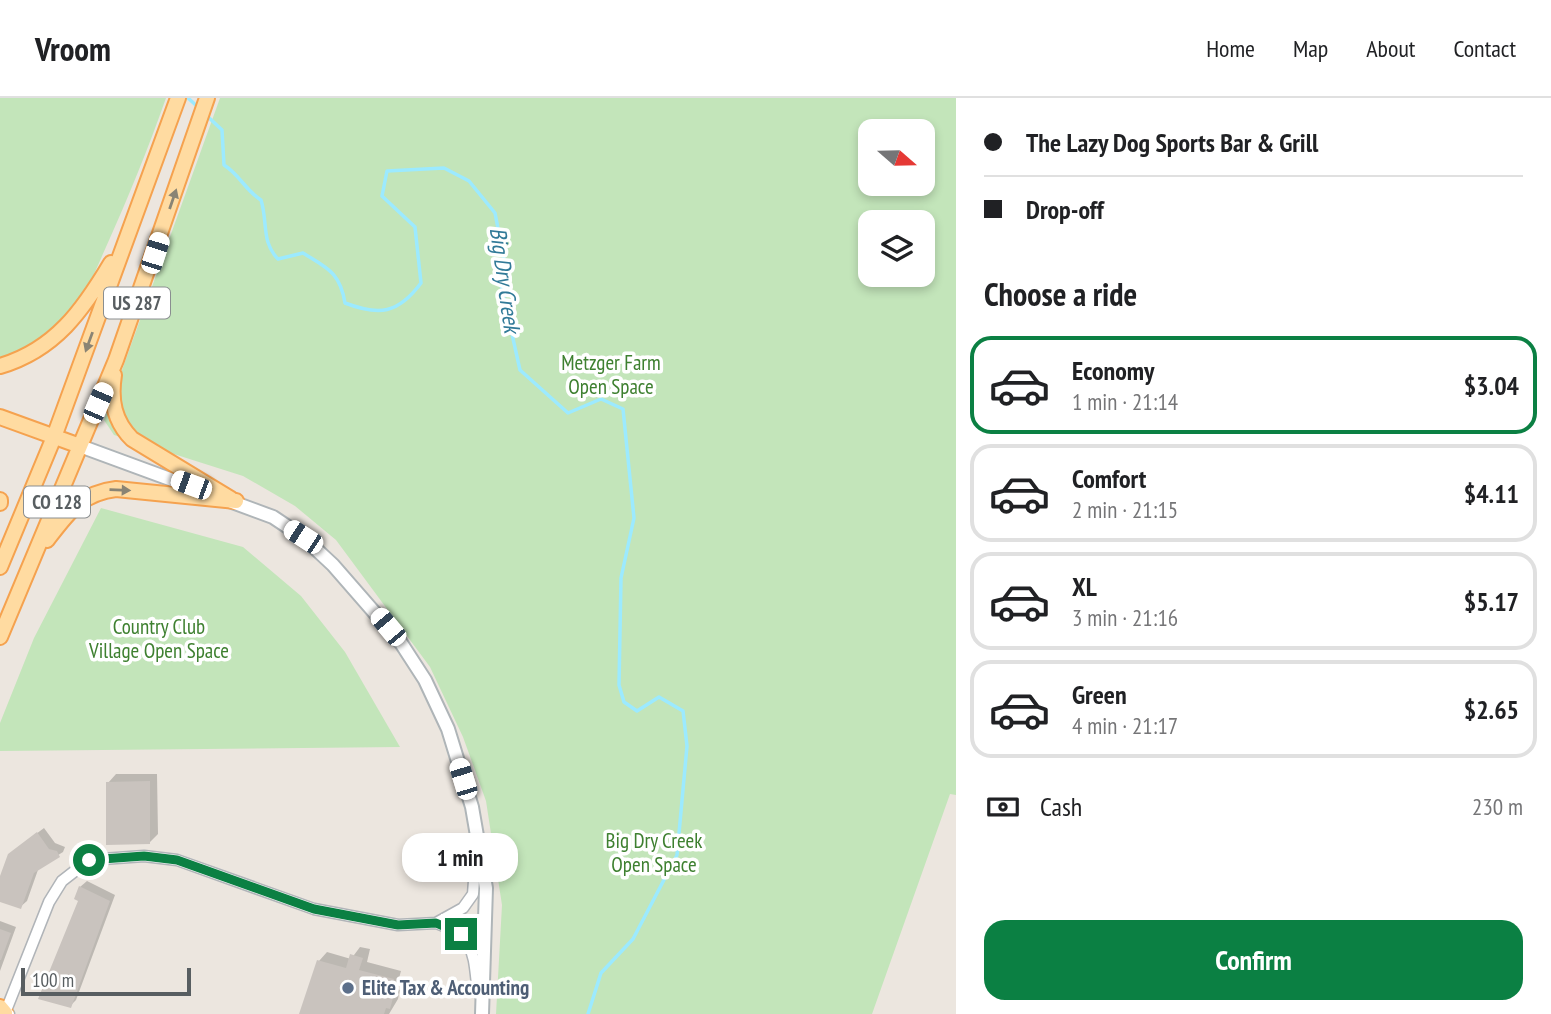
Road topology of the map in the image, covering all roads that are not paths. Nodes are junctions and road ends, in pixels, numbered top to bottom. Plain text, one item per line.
1 (178, 98) edge
2 (207, 98) edge
3 (130, 232) junction
4 (116, 360) junction
5 (0, 366) edge
6 (0, 417) edge
7 (54, 437) junction
8 (80, 446) junction
9 (236, 501) junction
10 (33, 558) junction
11 (0, 566) edge
12 (0, 637) edge
13 (477, 834) junction
14 (436, 923) junction
15 (4, 1011) edge
16 (482, 1014) edge

1 - 3 main road, US 287
4 -> 2 main road, US 287
3 - 5 main road, US 287
3 -> 7 main road, US 287
4 - 8 main road, US 287
4 - 9 main road
6 - 7 main road
7 - 8 main road
7 - 11 main road, CO 128
8 - 9 main road
8 - 10 main road, CO 128
10 -> 9 main road
9 - 13 main road
10 - 12 main road, CO 128
13 - 14 street
13 - 16 main road
14 - 15 street
14 - 16 street

